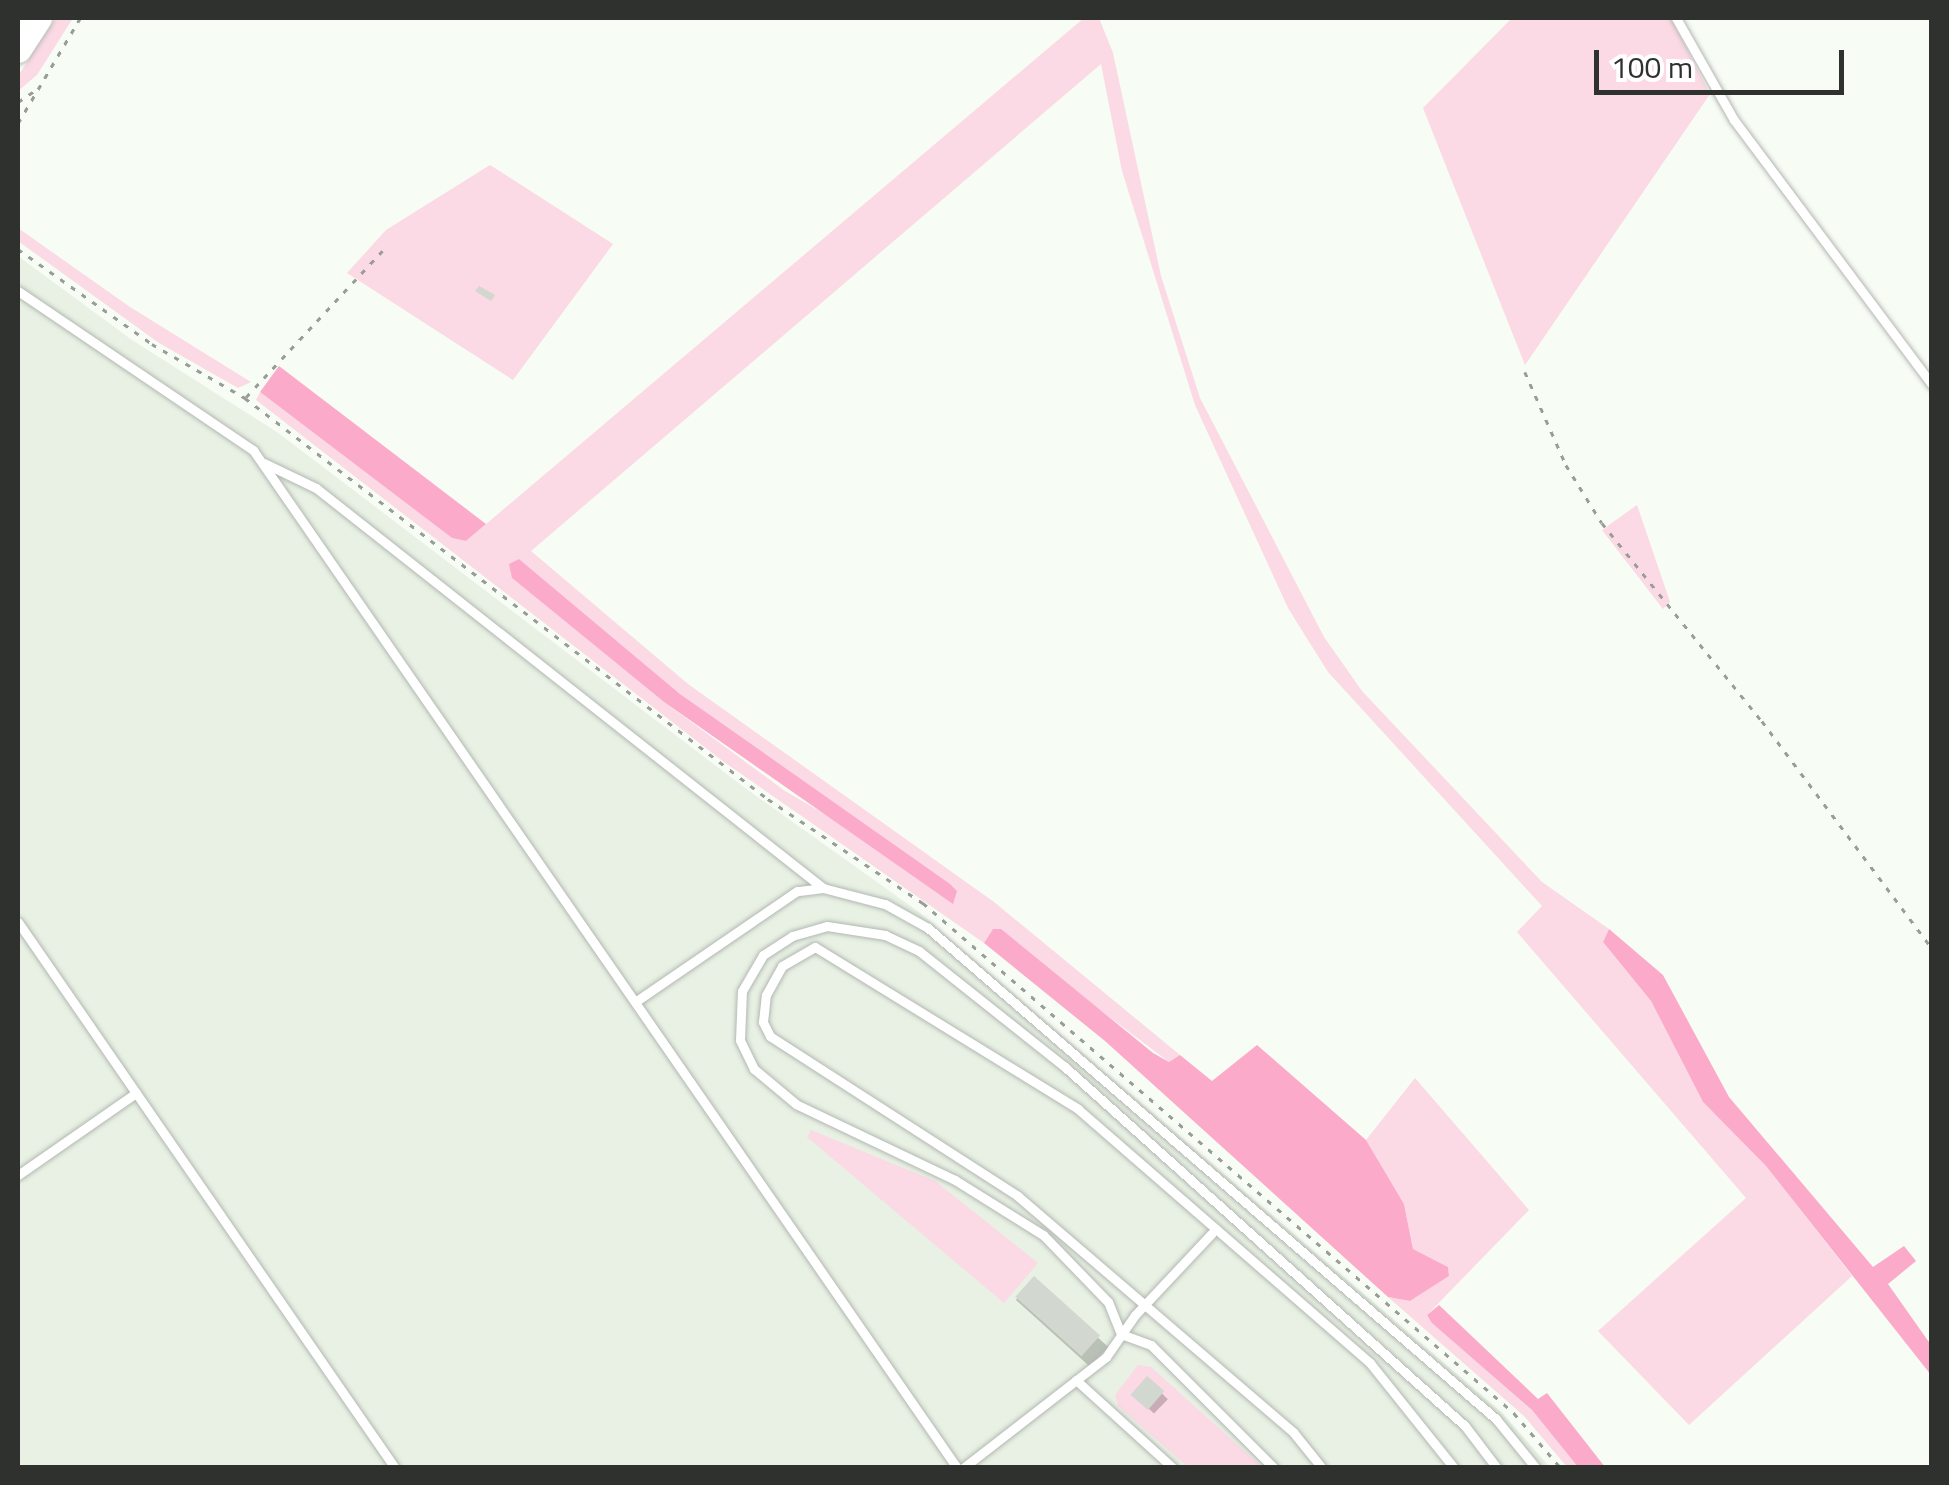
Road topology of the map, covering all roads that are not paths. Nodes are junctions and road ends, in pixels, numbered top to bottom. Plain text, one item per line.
1 (38, 18) edge
2 (1676, 18) edge
3 (18, 49) edge
4 (18, 291) edge
5 (1932, 385) edge
6 (262, 462) junction
7 (823, 888) junction
8 (18, 922) edge
9 (635, 1002) junction
10 (136, 1093) junction
11 (18, 1175) edge
12 (1212, 1233) junction
13 (1145, 1303) junction
14 (1122, 1334) junction
15 (1076, 1380) junction
16 (395, 1468) edge
17 (960, 1468) edge
18 (1174, 1468) edge
19 (1274, 1468) edge
20 (1322, 1468) edge
21 (1454, 1468) edge
22 (1497, 1468) edge
23 (1536, 1468) edge

1 - 3 main road
2 - 5 lane
4 - 6 lane
6 - 7 lane
6 - 9 lane
7 - 9 lane
7 - 23 lane
8 - 10 lane
9 - 17 lane
10 - 11 lane
10 - 16 lane
12 - 13 lane
12 - 13 lane
12 - 21 lane
13 - 14 lane
13 - 20 lane
14 - 15 lane
14 - 19 lane
14 - 22 lane
15 - 17 lane
15 - 18 lane

